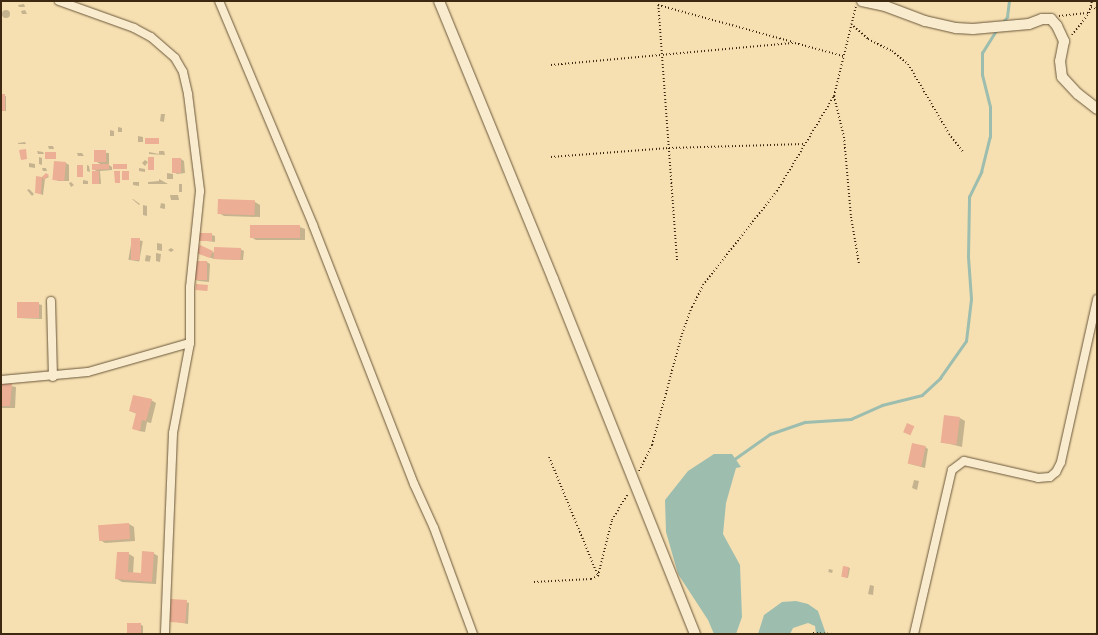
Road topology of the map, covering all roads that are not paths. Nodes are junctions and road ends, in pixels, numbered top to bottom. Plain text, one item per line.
1 (59, 1) edge
2 (219, 1) edge
3 (438, 1) edge
4 (862, 1) edge
5 (1097, 109) edge
6 (1097, 299) edge
7 (51, 301) dead end
8 (190, 343) junction
9 (53, 377) junction
10 (1, 380) edge
11 (165, 634) edge
12 (473, 634) edge
13 (695, 634) edge
14 (914, 634) edge

1 - 8 street
2 - 12 street
3 - 13 street
4 - 5 street
6 - 14 street
7 - 9 street
8 - 9 street
8 - 11 street
9 - 10 street

